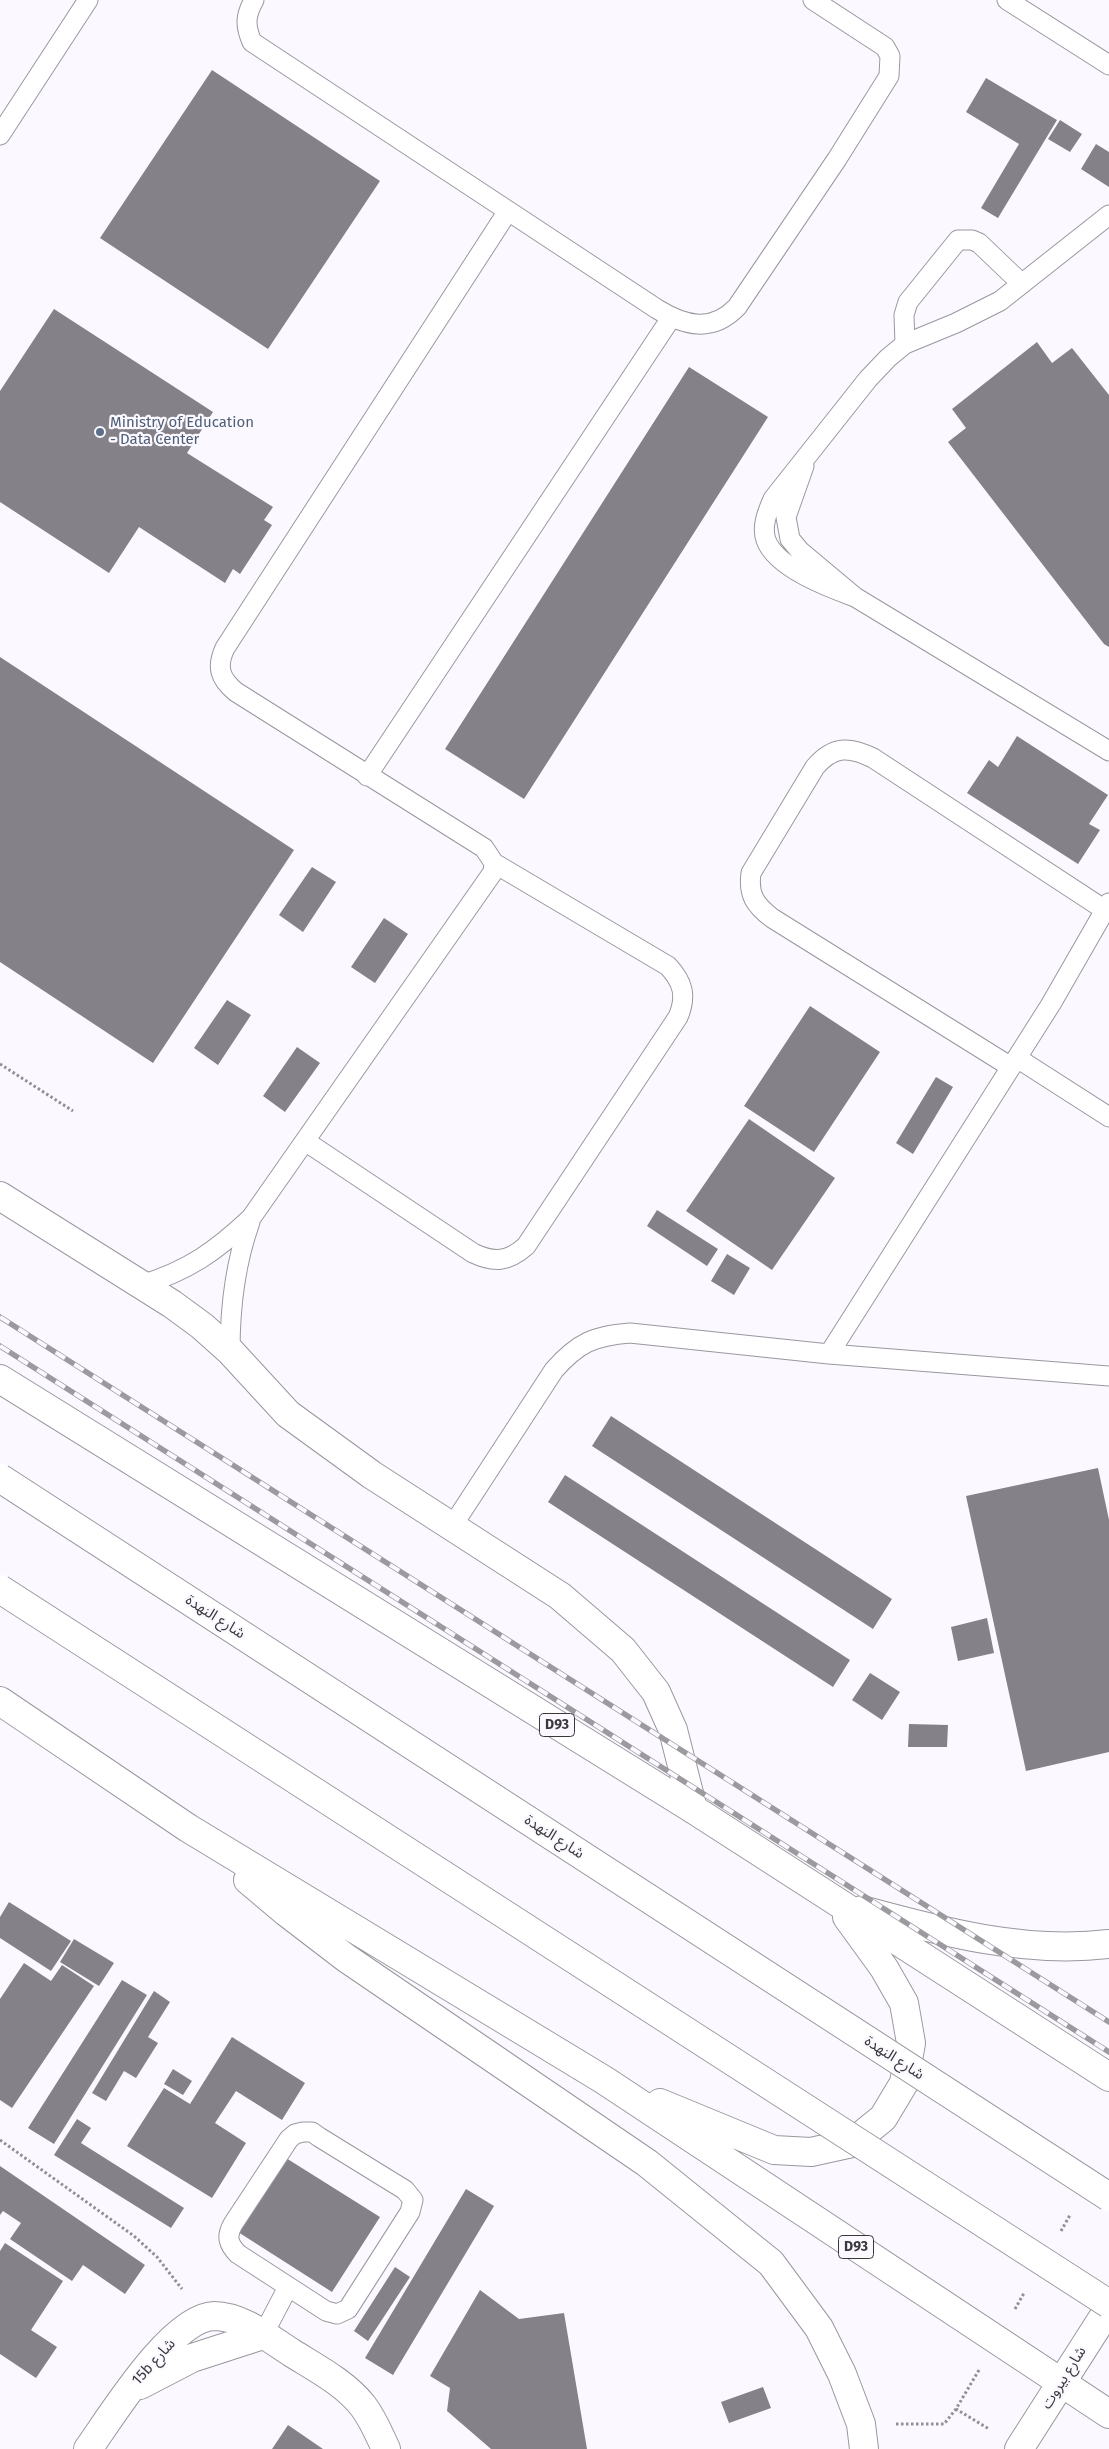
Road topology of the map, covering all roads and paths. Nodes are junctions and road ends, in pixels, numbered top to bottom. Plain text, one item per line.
1 (88, 0) edge
2 (254, 0) edge
3 (813, 0) edge
4 (1007, 0) edge
5 (1109, 65) edge
6 (0, 135) edge
7 (508, 211) junction
8 (1109, 215) edge
9 (1022, 284) junction
10 (672, 318) junction
11 (905, 344) junction
12 (1109, 750) edge
13 (367, 776) junction
14 (494, 863) junction
15 (1107, 907) edge
16 (1014, 1063) junction
17 (0, 1064) edge
18 (73, 1111) dead end
19 (1109, 1117) edge
20 (305, 1141) junction
21 (0, 1196) edge
22 (251, 1218) junction
23 (141, 1285) junction
24 (230, 1351) junction
25 (829, 1354) junction
26 (1109, 1376) edge
27 (0, 1379) edge
28 (0, 1478) edge
29 (451, 1528) junction
30 (0, 1589) edge
31 (0, 1701) edge
32 (693, 1809) junction
33 (188, 1828) junction
34 (837, 1904) junction
35 (1109, 1944) edge
36 (1109, 2077) edge
37 (604, 2080) junction
38 (0, 2140) edge
39 (1109, 2197) edge
40 (1073, 2210) dead end
41 (1058, 2236) dead end
42 (288, 2287) junction
43 (1027, 2288) dead end
44 (1109, 2306) edge
45 (203, 2318) junction
46 (263, 2335) junction
47 (997, 2339) junction
48 (1061, 2382) junction
49 (127, 2394) junction
50 (956, 2409) junction
51 (1109, 2414) edge
52 (863, 2437) edge
53 (88, 2449) edge
54 (386, 2449) edge
55 (1020, 2449) edge

1 - 6 lane
2 - 7 lane
3 - 10 lane
4 - 5 lane
7 - 10 lane
7 - 13 lane
8 - 9 lane
9 - 11 lane
9 - 11 lane
10 - 13 lane
11 - 12 lane
13 - 14 lane
14 - 20 lane
14 - 20 lane
15 - 16 lane
15 - 16 lane
16 - 19 lane
16 - 25 lane
17 - 18 path
20 - 22 lane
21 - 23 main road
22 - 23 lane
22 - 24 lane
23 - 24 main road
24 - 29 main road
25 - 26 lane
25 - 29 lane
27 - 32 main road, D93
28 - 39 main road, شارع النهدة, bridge
29 - 32 main road
30 - 44 main road, bridge
31 - 33 main road, D93
32 - 34 main road, D93
33 - 37 main road, D93
33 - 52 main road
34 - 35 main road
34 - 36 main road, D93
34 - 37 main road
37 - 47 main road, D93
38 - 45 path
40 - 41 path
42 - 42 lane
42 - 46 lane
43 - 47 path
44 - 48 main road, شارع بيروت
45 - 46 main road
45 - 49 main road, 15b شارع
46 - 49 main road, 15b شارع
46 - 54 main road
47 - 48 main road, D93
47 - 50 path
48 - 51 main road, D93
48 - 55 main road, شارع بيروت
49 - 53 main road
50 - 52 path
50 - 55 path

